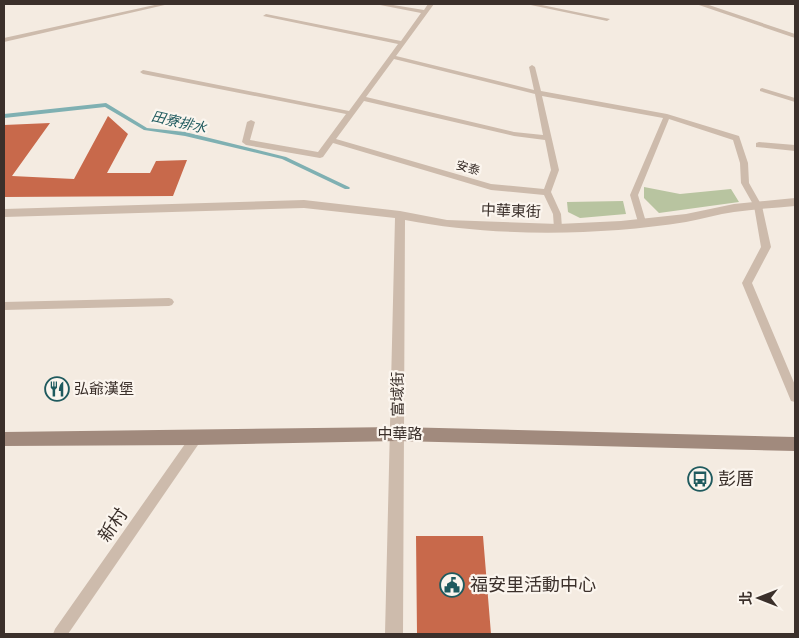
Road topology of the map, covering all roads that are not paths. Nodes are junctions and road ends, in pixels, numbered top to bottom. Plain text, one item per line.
1 (166, 4) edge
2 (378, 4) edge
3 (431, 4) edge
4 (529, 4) edge
5 (700, 4) edge
6 (426, 12) junction
7 (266, 16) dead end
8 (607, 19) dead end
9 (795, 36) edge
10 (4, 40) edge
11 (403, 43) junction
12 (393, 56) junction
13 (532, 67) dead end
14 (143, 72) dead end
15 (762, 90) dead end
16 (538, 93) junction
17 (361, 98) junction
18 (795, 100) edge
19 (350, 113) junction
20 (667, 116) junction
21 (251, 122) dead end
22 (546, 138) junction
23 (331, 140) junction
24 (759, 145) dead end
25 (795, 148) edge
26 (547, 192) junction
27 (795, 202) edge
28 (758, 206) junction
29 (4, 213) edge
30 (400, 215) junction
31 (642, 222) junction
32 (558, 228) junction
33 (169, 302) dead end
34 (4, 306) edge
35 (795, 397) edge
36 (398, 434) junction
37 (196, 438) junction
38 (4, 439) edge
39 (795, 444) edge
40 (60, 634) edge
41 (394, 634) edge

1 - 10 lane
2 - 6 lane
3 - 6 lane
4 - 8 lane
5 - 9 street
6 - 11 lane
7 - 11 lane
11 - 12 lane
12 - 16 lane
12 - 17 lane
13 - 16 lane
14 - 19 lane
15 - 18 lane
16 - 20 lane
16 - 22 lane
17 - 19 lane
17 - 22 lane
19 - 23 lane
20 - 28 lane
20 - 31 lane
21 - 23 lane
22 - 26 lane
23 - 26 lane, 安泰
24 - 25 lane
26 - 32 lane
27 - 28 street, 中華東街
28 - 31 street, 中華東街
28 - 35 lane
29 - 30 street, 中華東街
30 - 32 street, 中華東街
30 - 36 street, 富域街
31 - 32 street, 中華東街
33 - 34 lane
36 - 37 street, 中華路
36 - 39 street, 中華路
36 - 41 street, 富域街
37 - 38 street, 中華路
37 - 40 lane, 新村

